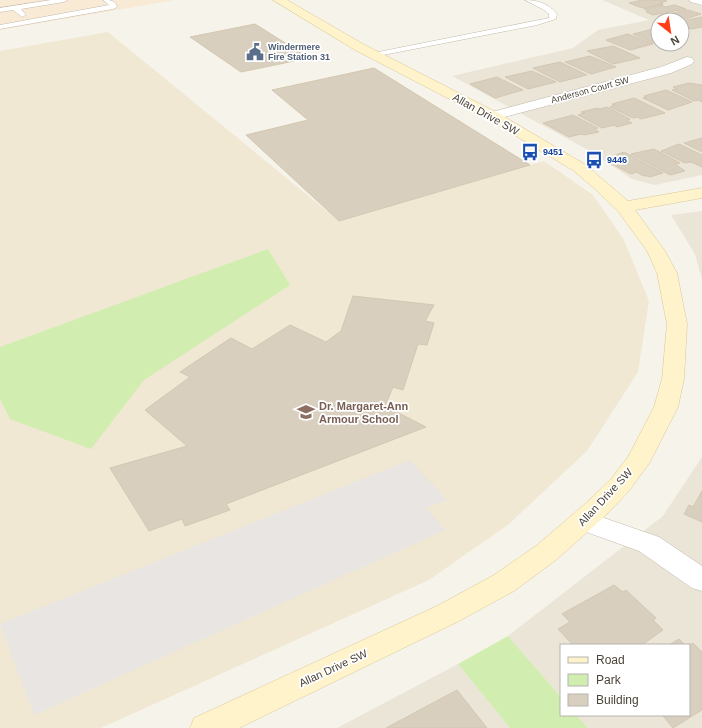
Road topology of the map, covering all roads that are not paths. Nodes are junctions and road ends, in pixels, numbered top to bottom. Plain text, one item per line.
1 (8, 0) edge
2 (56, 0) edge
3 (61, 0) edge
4 (64, 0) edge
5 (107, 0) edge
6 (279, 0) edge
7 (529, 0) edge
8 (695, 0) edge
9 (702, 2) edge
10 (0, 4) edge
11 (15, 8) junction
12 (0, 10) edge
13 (22, 15) dead end
14 (0, 27) edge
15 (373, 55) junction
16 (687, 61) dead end
17 (493, 116) junction
18 (702, 193) edge
19 (624, 208) junction
20 (584, 521) junction
21 (702, 580) edge
22 (206, 728) edge

1 - 10 lane
2 - 3 lane
3 - 4 lane
3 - 11 lane
5 - 14 lane
6 - 15 street, Allan Drive SW
7 - 15 lane
8 - 9 street
11 - 12 lane
11 - 13 lane
15 - 17 street, Allan Drive SW
16 - 17 street, Anderson Court SW
17 - 19 street, Allan Drive SW
18 - 19 street
19 - 20 street, Allan Drive SW
20 - 21 street
20 - 22 street, Allan Drive SW

